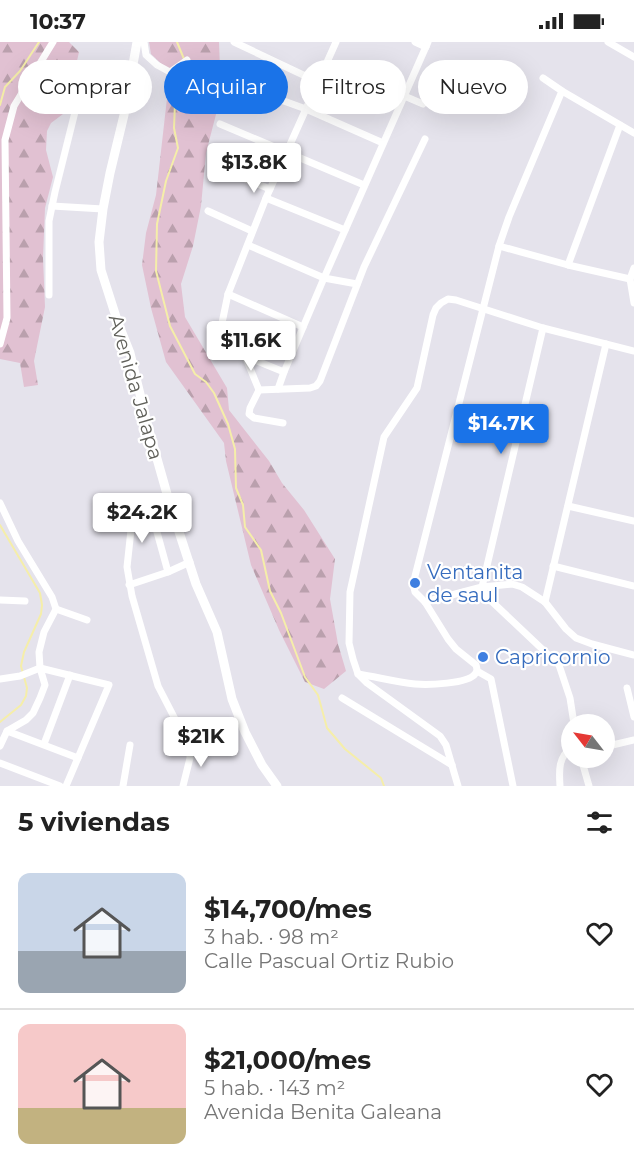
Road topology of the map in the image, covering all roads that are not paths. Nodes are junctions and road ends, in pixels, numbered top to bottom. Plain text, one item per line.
1 (53, 42) edge
2 (137, 42) edge
3 (144, 42) edge
4 (234, 42) edge
5 (335, 42) edge
6 (415, 42) edge
7 (608, 42) edge
8 (427, 44) edge
9 (634, 57) edge
10 (328, 60) edge
11 (164, 69) edge
12 (300, 73) edge
13 (543, 78) dead end
14 (406, 91) edge
15 (562, 91) junction
16 (75, 114) edge
17 (304, 114) edge
18 (318, 114) edge
19 (396, 114) edge
20 (220, 124) dead end
21 (620, 125) junction
22 (634, 133) edge
23 (425, 140) dead end
24 (383, 142) junction
25 (286, 152) junction
26 (218, 168) dead end
27 (364, 186) junction
28 (270, 189) junction
29 (266, 198) junction
30 (52, 206) junction
31 (103, 209) junction
32 (208, 211) dead end
33 (345, 230) junction
34 (252, 231) junction
35 (248, 244) junction
36 (499, 246) junction
37 (568, 265) junction
38 (634, 268) edge
39 (324, 278) junction
40 (630, 279) junction
41 (357, 284) junction
42 (228, 294) junction
43 (49, 295) dead end
44 (634, 303) edge
45 (482, 309) junction
46 (303, 327) junction
47 (543, 328) junction
48 (0, 344) edge
49 (606, 344) junction
50 (634, 351) edge
51 (245, 356) junction
52 (284, 372) junction
53 (278, 389) junction
54 (259, 390) junction
55 (283, 423) dead end
56 (0, 503) edge
57 (568, 506) junction
58 (634, 522) edge
59 (190, 562) junction
60 (553, 566) junction
61 (168, 572) junction
62 (129, 585) junction
63 (634, 586) edge
64 (482, 587) junction
65 (0, 600) edge
66 (26, 601) dead end
67 (425, 602) junction
68 (545, 602) junction
69 (56, 609) junction
70 (87, 620) dead end
71 (634, 655) edge
72 (39, 668) junction
73 (477, 671) junction
74 (358, 674) junction
75 (70, 675) junction
76 (0, 680) edge
77 (627, 688) dead end
78 (342, 698) dead end
79 (572, 714) edge
80 (634, 717) edge
81 (7, 731) junction
82 (634, 740) edge
83 (44, 744) junction
84 (615, 744) edge
85 (130, 745) dead end
86 (0, 746) edge
87 (78, 758) junction
88 (561, 761) edge
89 (0, 763) edge
90 (452, 765) junction
91 (584, 768) edge
92 (185, 778) junction
93 (60, 786) edge
94 (66, 786) edge
95 (123, 786) edge
96 (183, 786) edge
97 (190, 786) edge
98 (277, 786) edge
99 (458, 786) edge
100 (513, 786) edge
101 (560, 786) edge
102 (589, 786) edge

1 - 48 street
2 - 31 street, Avenida Jalapa
3 - 11 street
4 - 12 street
5 - 10 street
6 - 8 street
7 - 9 street
8 - 14 street
13 - 15 street
15 - 21 street
15 - 36 street
16 - 30 street
17 - 25 street
18 - 24 street
19 - 24 street
20 - 25 street
21 - 22 street
21 - 37 street
23 - 41 street
24 - 27 street
25 - 27 street
25 - 28 street
26 - 28 street
27 - 33 street
28 - 29 street
29 - 33 street
29 - 34 street
30 - 31 street
30 - 43 street
31 - 59 street, Avenida Jalapa
32 - 34 street
33 - 39 street
34 - 35 street
35 - 39 street
35 - 42 street
36 - 37 street
36 - 45 street
37 - 40 street
38 - 40 street
39 - 41 street
39 - 46 street
40 - 44 street
41 - 53 street
42 - 46 street
42 - 51 street
45 - 47 street
45 - 67 street
45 - 74 street
46 - 52 street
47 - 49 street
47 - 64 street
49 - 50 street
49 - 57 street
51 - 52 street
51 - 54 street
52 - 53 street
53 - 54 street
54 - 55 street
56 - 69 street
57 - 58 street
57 - 60 street
59 - 61 street
59 - 98 street, Avenida Jalapa
60 - 63 street
60 - 68 street
61 - 62 street
61 - 62 street
62 - 92 street
64 - 67 street
64 - 68 street
64 - 79 street
65 - 66 street
67 - 73 street
68 - 71 street
69 - 70 street
69 - 72 street
72 - 75 street
72 - 76 street
72 - 81 street
73 - 74 street
73 - 100 street
74 - 90 street
75 - 83 street
75 - 87 street
77 - 80 street
78 - 90 street
81 - 83 street
81 - 86 street
82 - 84 street
83 - 87 street
85 - 95 street
87 - 94 street
88 - 101 street
89 - 93 street
90 - 99 street
91 - 102 street
92 - 96 street
92 - 97 street

